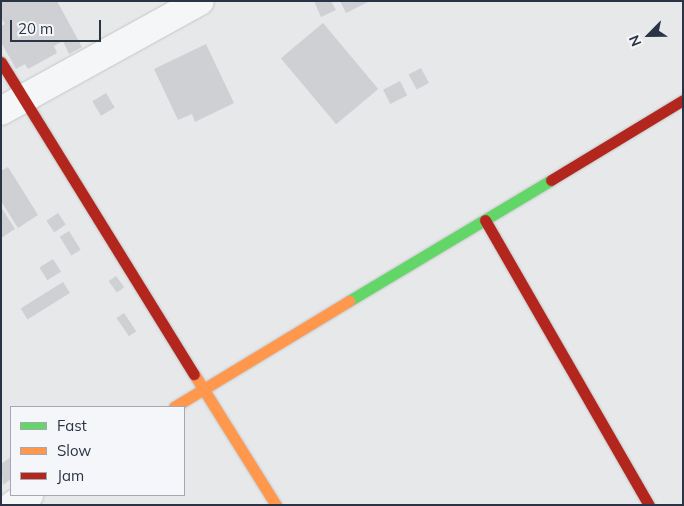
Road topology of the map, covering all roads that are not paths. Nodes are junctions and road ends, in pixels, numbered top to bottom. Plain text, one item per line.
1 (200, 1) edge
2 (1, 62) edge
3 (25, 98) junction
4 (683, 100) edge
5 (1, 111) edge
6 (485, 220) junction
7 (205, 389) junction
8 (176, 406) edge
9 (27, 496) edge
10 (13, 505) edge
11 (276, 505) edge
12 (649, 505) edge

1 - 3 street
2 - 3 street
3 - 5 street
3 - 7 street
4 - 6 street
6 - 7 street
6 - 12 street
7 - 8 street
7 - 11 street
9 - 10 street

